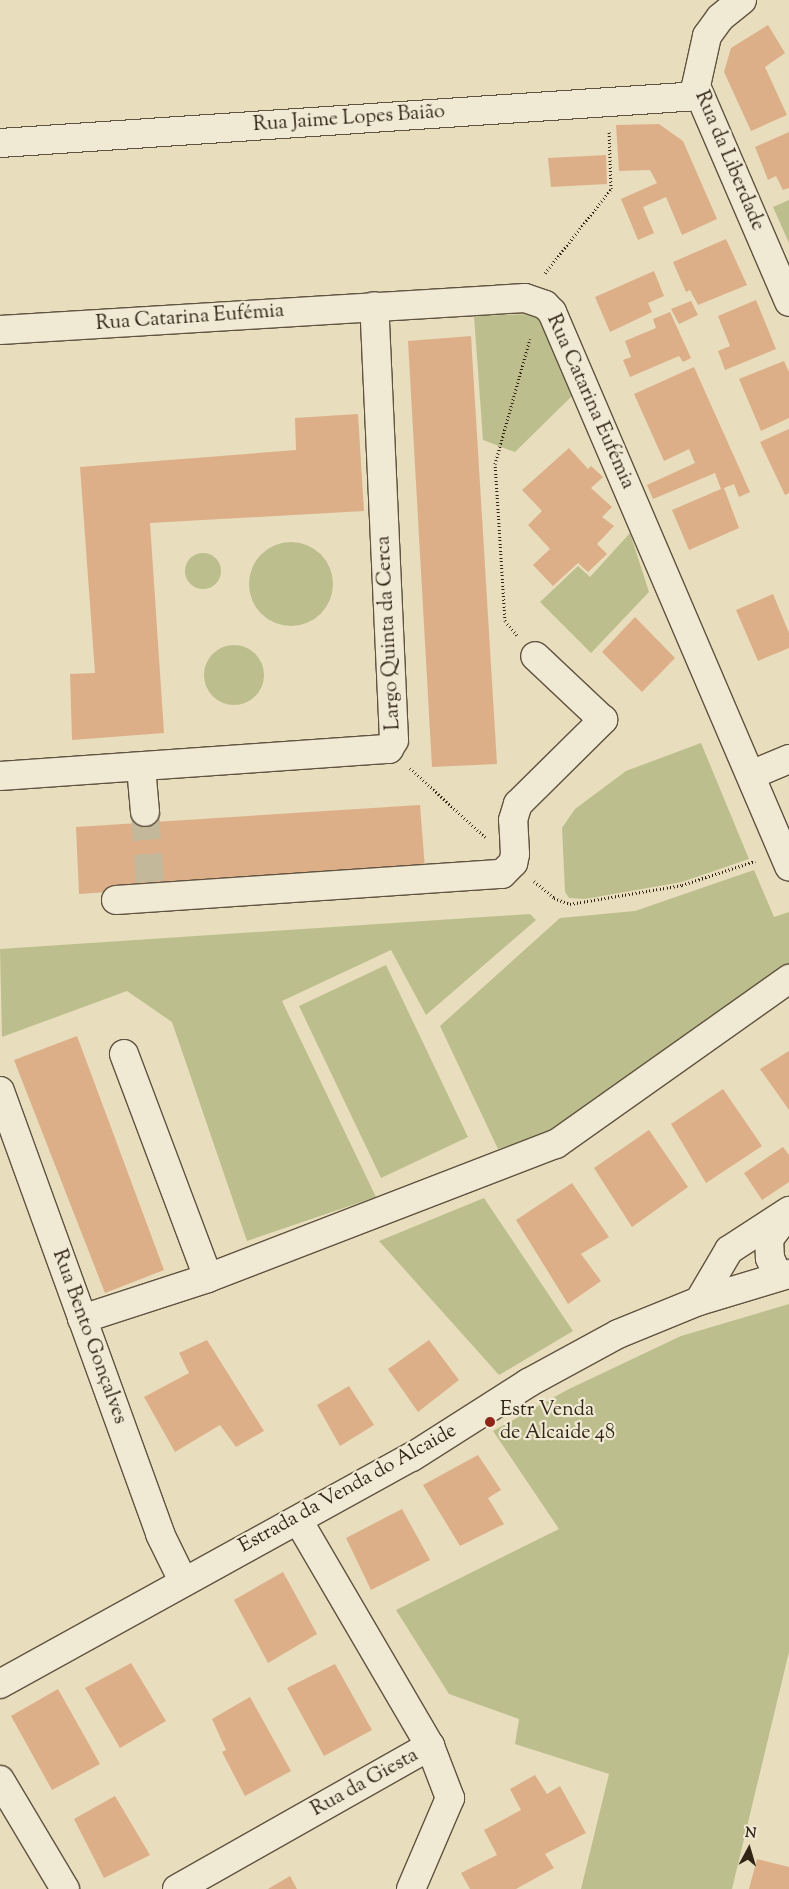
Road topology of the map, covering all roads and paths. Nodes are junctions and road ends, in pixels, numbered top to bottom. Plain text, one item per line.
1 (742, 0) edge
2 (699, 96) junction
3 (608, 102) junction
4 (0, 143) edge
5 (533, 300) junction
6 (789, 302) edge
7 (374, 306) junction
8 (0, 330) edge
9 (535, 656) joint
10 (390, 749) junction
11 (789, 758) edge
12 (141, 767) junction
13 (751, 775) junction
14 (0, 776) edge
15 (145, 812) tunnel mouth
16 (786, 859) edge
17 (513, 863) junction
18 (116, 900) dead end
19 (789, 979) edge
20 (124, 1054) dead end
21 (0, 1090) edge
22 (789, 1212) edge
23 (784, 1275) edge
24 (208, 1278) junction
25 (699, 1301) junction
26 (82, 1319) junction
27 (298, 1520) junction
28 (183, 1581) junction
29 (1, 1682) edge
30 (430, 1746) junction
31 (0, 1780) edge
32 (65, 1889) edge
33 (177, 1889) edge
34 (411, 1889) edge

1 - 2 street, Rua da Liberdade
2 - 3 street, Rua Jaime Lopes Baião
2 - 6 street, Rua da Liberdade
3 - 4 street, Rua Jaime Lopes Baião
3 - 5 path
5 - 7 street, Rua Catarina Eufémia
5 - 9 path
5 - 13 street, Rua Catarina Eufémia
7 - 8 street, Rua Catarina Eufémia
7 - 10 street, Largo Quinta da Cerca
9 - 17 street
10 - 12 street, Largo Quinta da Cerca
10 - 17 path
11 - 13 street
12 - 14 street, Largo Quinta da Cerca
12 - 15 street
13 - 16 street, Rua Catarina Eufémia
16 - 17 path
17 - 18 street
19 - 24 street
20 - 24 street
21 - 26 street, Rua Bento Gonçalves
22 - 23 street, Estrada da Venda do Alcaide
22 - 25 street, Estrada da Venda do Alcaide
23 - 25 street, Estrada da Venda do Alcaide
24 - 26 street
25 - 27 street, Estrada da Venda do Alcaide
26 - 28 street, Rua Bento Gonçalves
27 - 28 street, Estrada da Venda do Alcaide
27 - 30 street, Rua da Giesta
28 - 29 street, Estrada da Venda do Alcaide
30 - 33 street, Rua da Giesta
30 - 34 street
31 - 32 street

